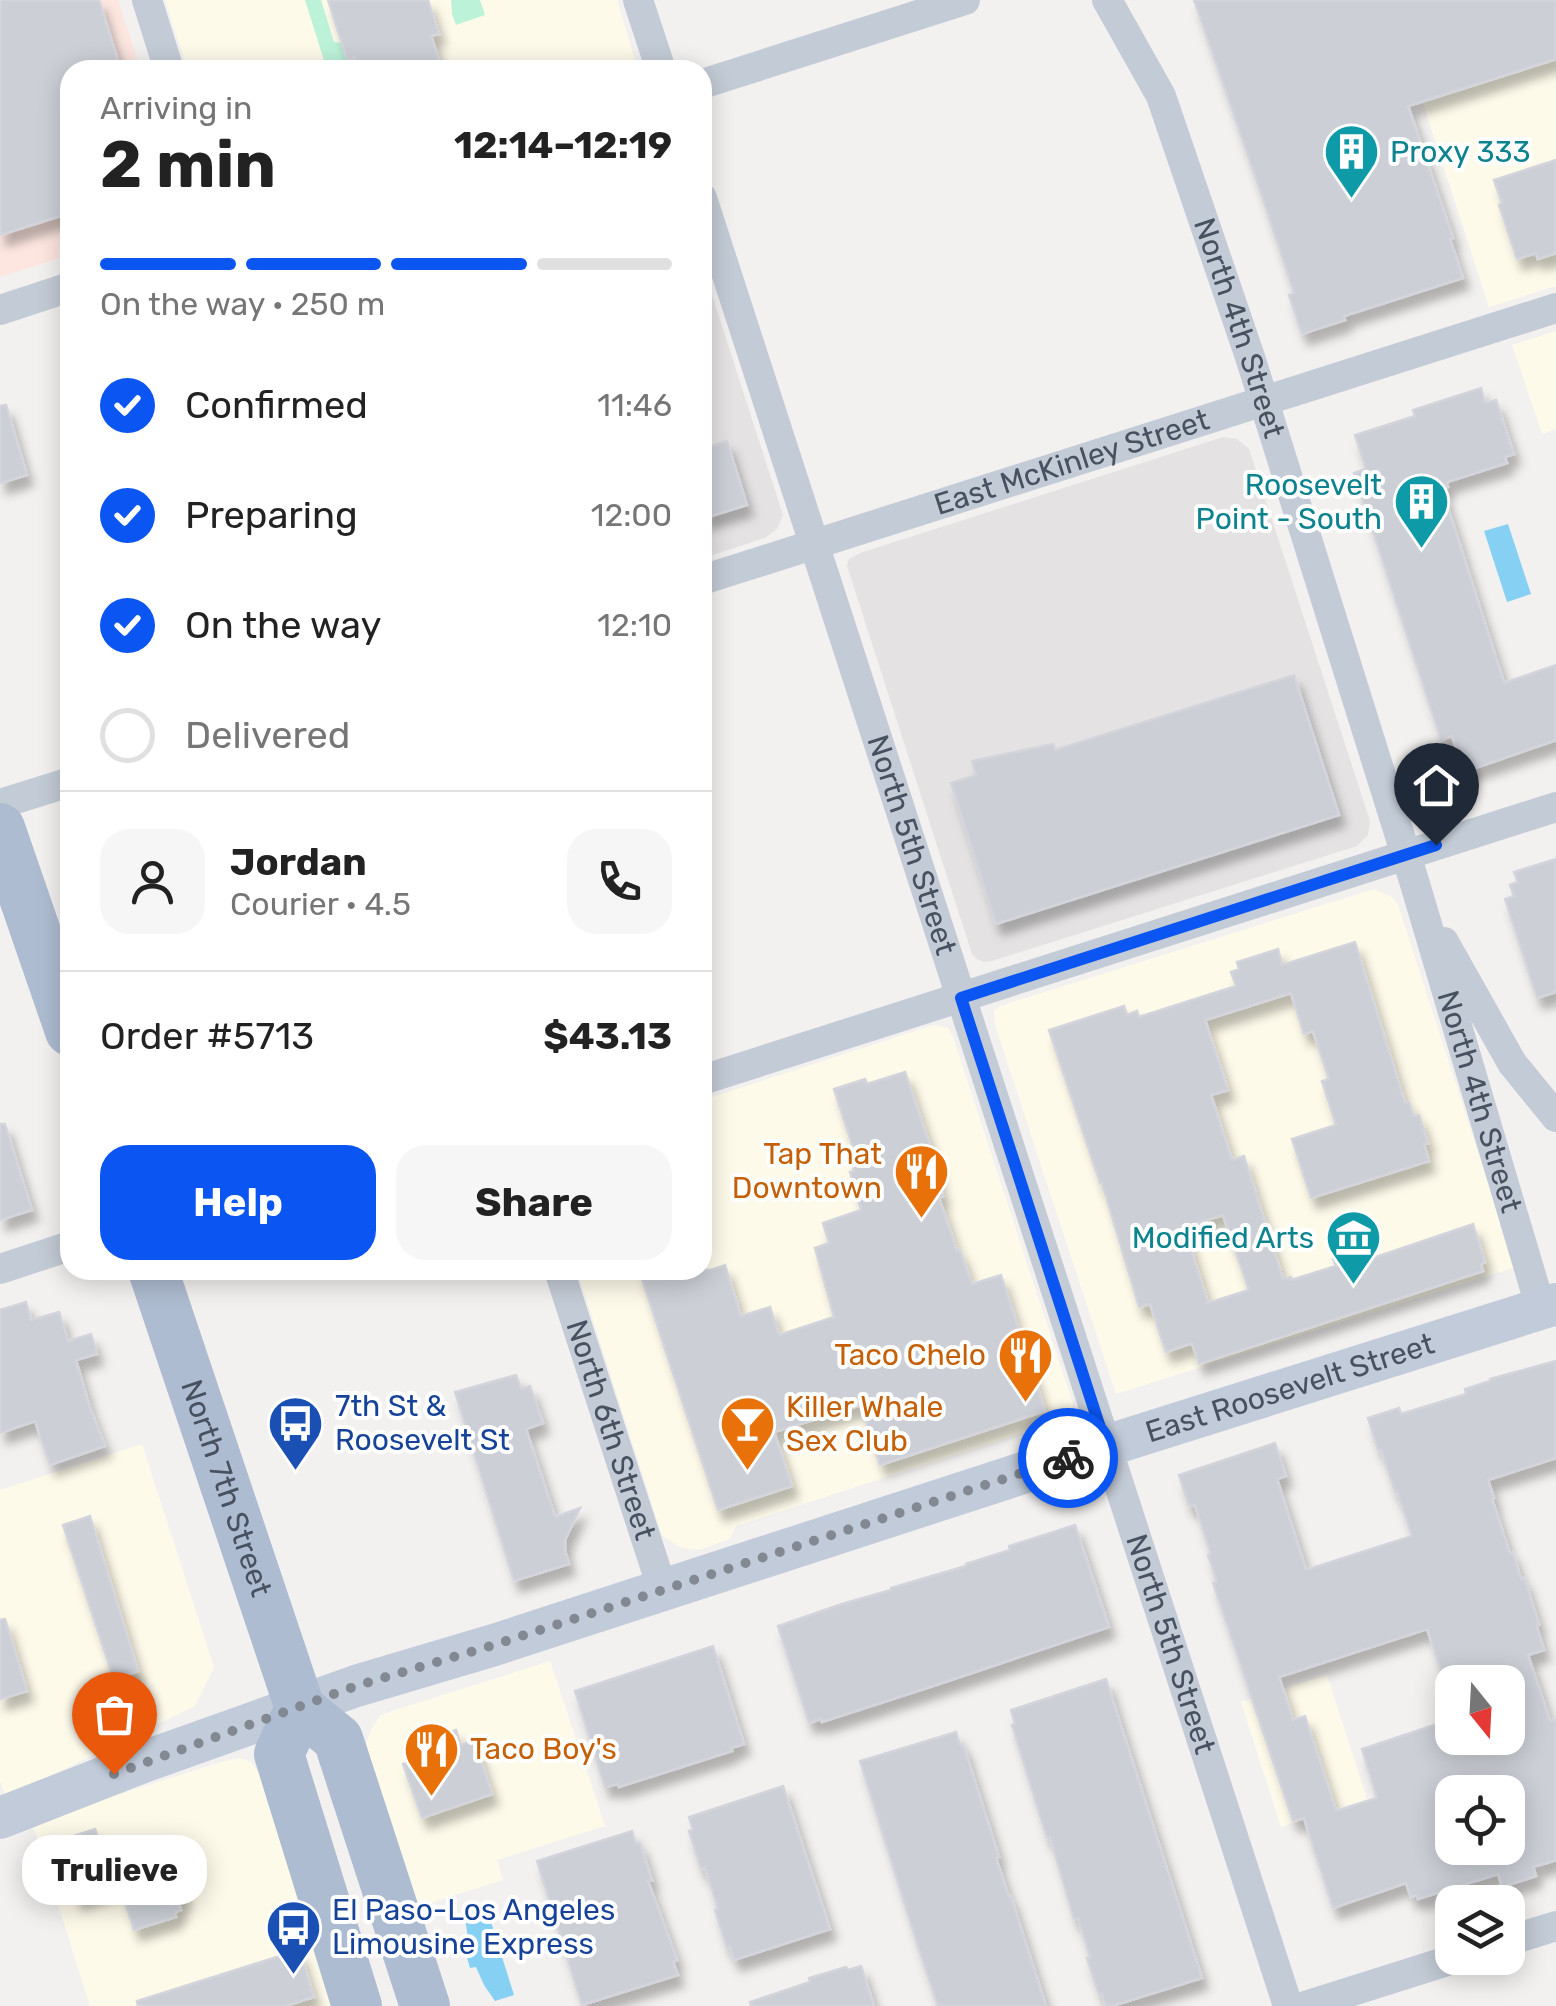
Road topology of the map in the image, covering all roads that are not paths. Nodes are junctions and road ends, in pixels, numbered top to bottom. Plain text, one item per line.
1 (147, 0) edge
2 (638, 0) edge
3 (965, 0) edge
4 (1107, 0) edge
5 (167, 60) edge
6 (658, 60) edge
7 (712, 81) edge
8 (712, 229) edge
9 (60, 291) edge
10 (1556, 308) edge
11 (0, 310) edge
12 (1264, 401) junction
13 (814, 544) junction
14 (712, 577) edge
15 (60, 785) edge
16 (0, 804) edge
17 (1556, 807) edge
18 (1405, 854) junction
19 (5, 860) edge
20 (1418, 896) junction
21 (961, 998) junction
22 (60, 1005) edge
23 (712, 1077) edge
24 (1556, 1117) edge
25 (60, 1249) edge
26 (0, 1269) edge
27 (156, 1280) edge
28 (561, 1280) edge
29 (1548, 1306) edge
30 (1106, 1446) junction
31 (663, 1590) junction
32 (300, 1708) junction
33 (0, 1818) edge
34 (1556, 1926) edge
35 (1525, 1936) edge
36 (1435, 1965) edge
37 (357, 2006) edge
38 (425, 2006) edge
39 (1288, 2006) edge
40 (1305, 2006) edge

1 - 5 street
2 - 6 street
3 - 7 street
4 - 12 street, North 4th Street
8 - 13 street, North 5th Street
9 - 11 street
10 - 12 street, East McKinley Street
12 - 13 street, East McKinley Street
12 - 18 street, North 4th Street
13 - 14 street, East McKinley Street
13 - 21 street, North 5th Street
15 - 16 street
17 - 18 street
18 - 20 street, North 4th Street
18 - 21 street
19 - 22 main road
20 - 24 street, North 4th Street
20 - 29 street, North 4th Street
21 - 23 street
21 - 30 street, North 5th Street
25 - 26 street
27 - 32 main road, North 7th Street
28 - 31 street, North 6th Street
29 - 30 street, East Roosevelt Street
30 - 31 street, East Roosevelt Street
30 - 39 street, North 5th Street
31 - 32 street, East Roosevelt Street
32 - 33 street, East Roosevelt Street
32 - 37 main road
32 - 38 main road
34 - 35 street
36 - 40 street

